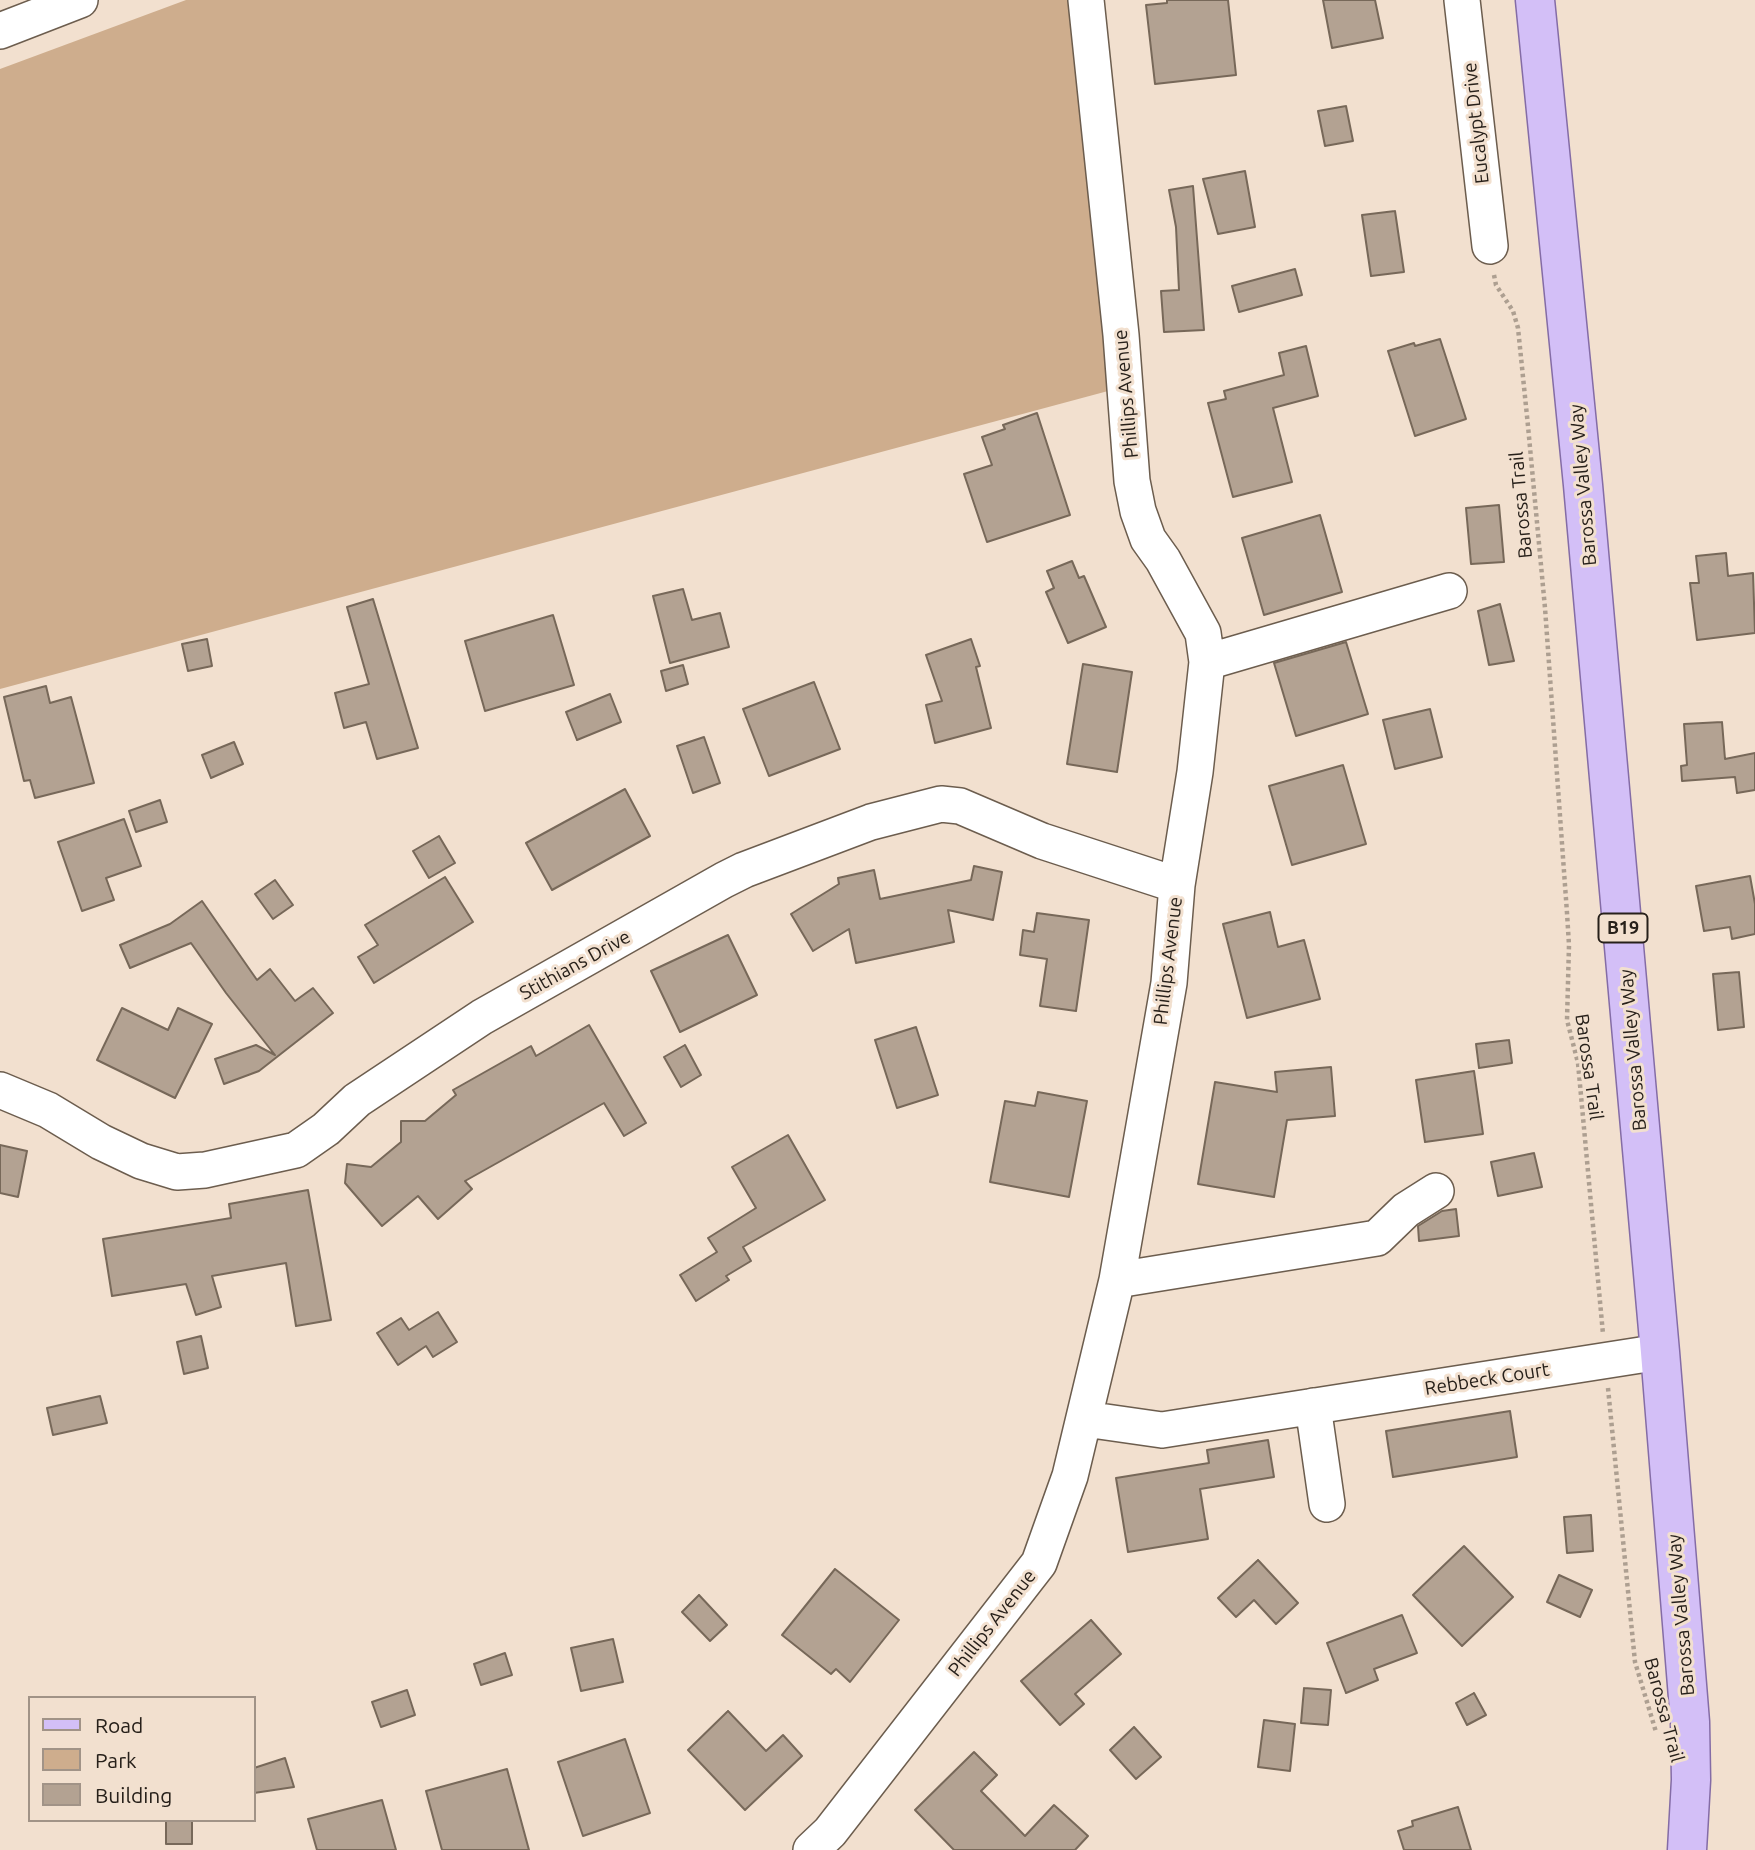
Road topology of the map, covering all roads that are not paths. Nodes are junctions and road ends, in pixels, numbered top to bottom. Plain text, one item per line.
1 (80, 0) edge
2 (1086, 0) edge
3 (1462, 0) edge
4 (1535, 0) edge
5 (0, 31) edge
6 (1490, 246) road end
7 (1449, 591) dead end
8 (1208, 662) junction
9 (1177, 885) junction
10 (0, 1090) edge
11 (1436, 1191) dead end
12 (1117, 1280) junction
13 (1660, 1352) junction
14 (1313, 1406) junction
15 (1085, 1419) junction
16 (1327, 1504) dead end
17 (830, 1844) edge
18 (1687, 1850) edge

1 - 5 street
2 - 8 street, Phillips Avenue
3 - 6 street, Eucalypt Drive
4 - 13 main road, Barossa Valley Way / B19
7 - 8 street
8 - 9 street, Phillips Avenue
9 - 10 street, Stithians Drive
9 - 12 street, Phillips Avenue
11 - 12 street
12 - 15 street, Phillips Avenue
13 - 14 street, Rebbeck Court
13 - 18 main road, Barossa Valley Way / B19
14 - 15 street, Rebbeck Court
14 - 16 street
15 - 17 street, Phillips Avenue

